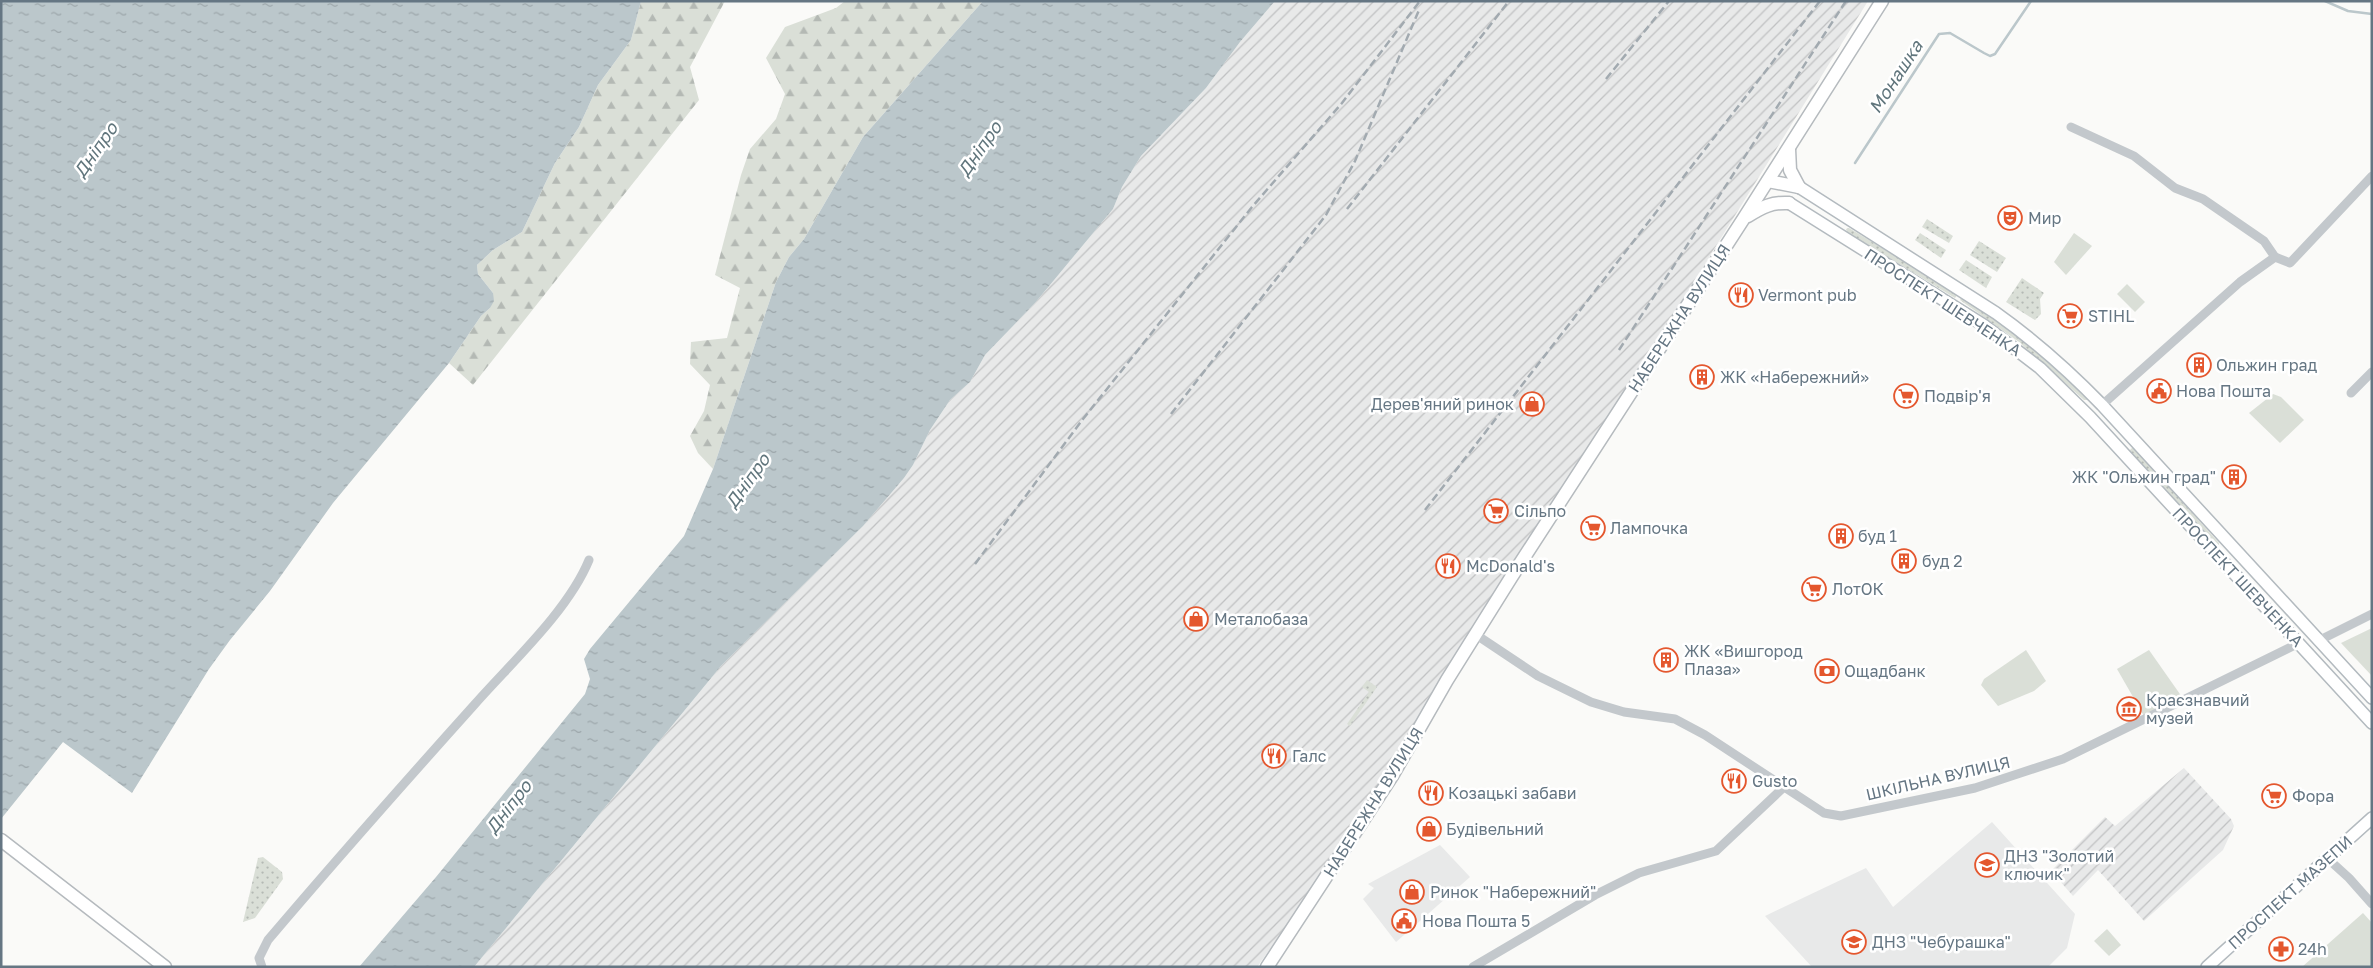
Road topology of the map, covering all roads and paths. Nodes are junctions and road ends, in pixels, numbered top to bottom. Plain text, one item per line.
1 (1882, 1) edge
2 (2071, 127) dead end
3 (1789, 149) junction
4 (2372, 176) edge
5 (1768, 181) junction
6 (1800, 187) junction
7 (1789, 203) junction
8 (1744, 218) junction
9 (1847, 218) junction
10 (1837, 233) junction
11 (2275, 256) junction
12 (2372, 372) edge
13 (2351, 393) dead end
14 (2102, 405) junction
15 (2090, 417) junction
16 (2234, 550) junction
17 (589, 560) dead end
18 (2221, 560) junction
19 (2372, 614) edge
20 (1476, 634) junction
21 (2318, 641) junction
22 (2299, 643) junction
23 (2372, 698) edge
24 (2372, 723) edge
25 (1785, 786) junction
26 (2372, 818) edge
27 (1, 840) edge
28 (2327, 858) junction
29 (2372, 904) edge
30 (165, 967) edge
31 (262, 967) edge
32 (1267, 967) edge
33 (1474, 967) edge
34 (2207, 967) edge

1 - 3 main road, НАБЕРЕЖНА ВУЛИЦЯ
2 - 11 street
3 - 5 main road, НАБЕРЕЖНА ВУЛИЦЯ
3 - 6 main road
4 - 11 street
5 - 6 main road
5 - 7 main road
5 - 8 main road, НАБЕРЕЖНА ВУЛИЦЯ
6 - 9 street, ПРОСПЕКТ ШЕВЧЕНКА
7 - 8 main road
7 - 10 street, ПРОСПЕКТ ШЕВЧЕНКА
8 - 20 main road, НАБЕРЕЖНА ВУЛИЦЯ
9 - 10 street
9 - 14 street, ПРОСПЕКТ ШЕВЧЕНКА
10 - 15 street, ПРОСПЕКТ ШЕВЧЕНКА
11 - 14 street
12 - 13 street
14 - 15 street
14 - 16 street, ПРОСПЕКТ ШЕВЧЕНКА
15 - 18 street, ПРОСПЕКТ ШЕВЧЕНКА
16 - 18 street
16 - 21 street, ПРОСПЕКТ ШЕВЧЕНКА
17 - 31 street
18 - 22 street, ПРОСПЕКТ ШЕВЧЕНКА
19 - 21 street
20 - 25 street
20 - 32 main road, НАБЕРЕЖНА ВУЛИЦЯ
21 - 23 street, ПРОСПЕКТ ШЕВЧЕНКА
22 - 24 street, ПРОСПЕКТ ШЕВЧЕНКА
22 - 25 street, ШКІЛЬНА ВУЛИЦЯ
25 - 33 street
26 - 28 street, ПРОСПЕКТ МАЗЕПИ
27 - 30 main road
28 - 29 street
28 - 34 street, ПРОСПЕКТ МАЗЕПИ

